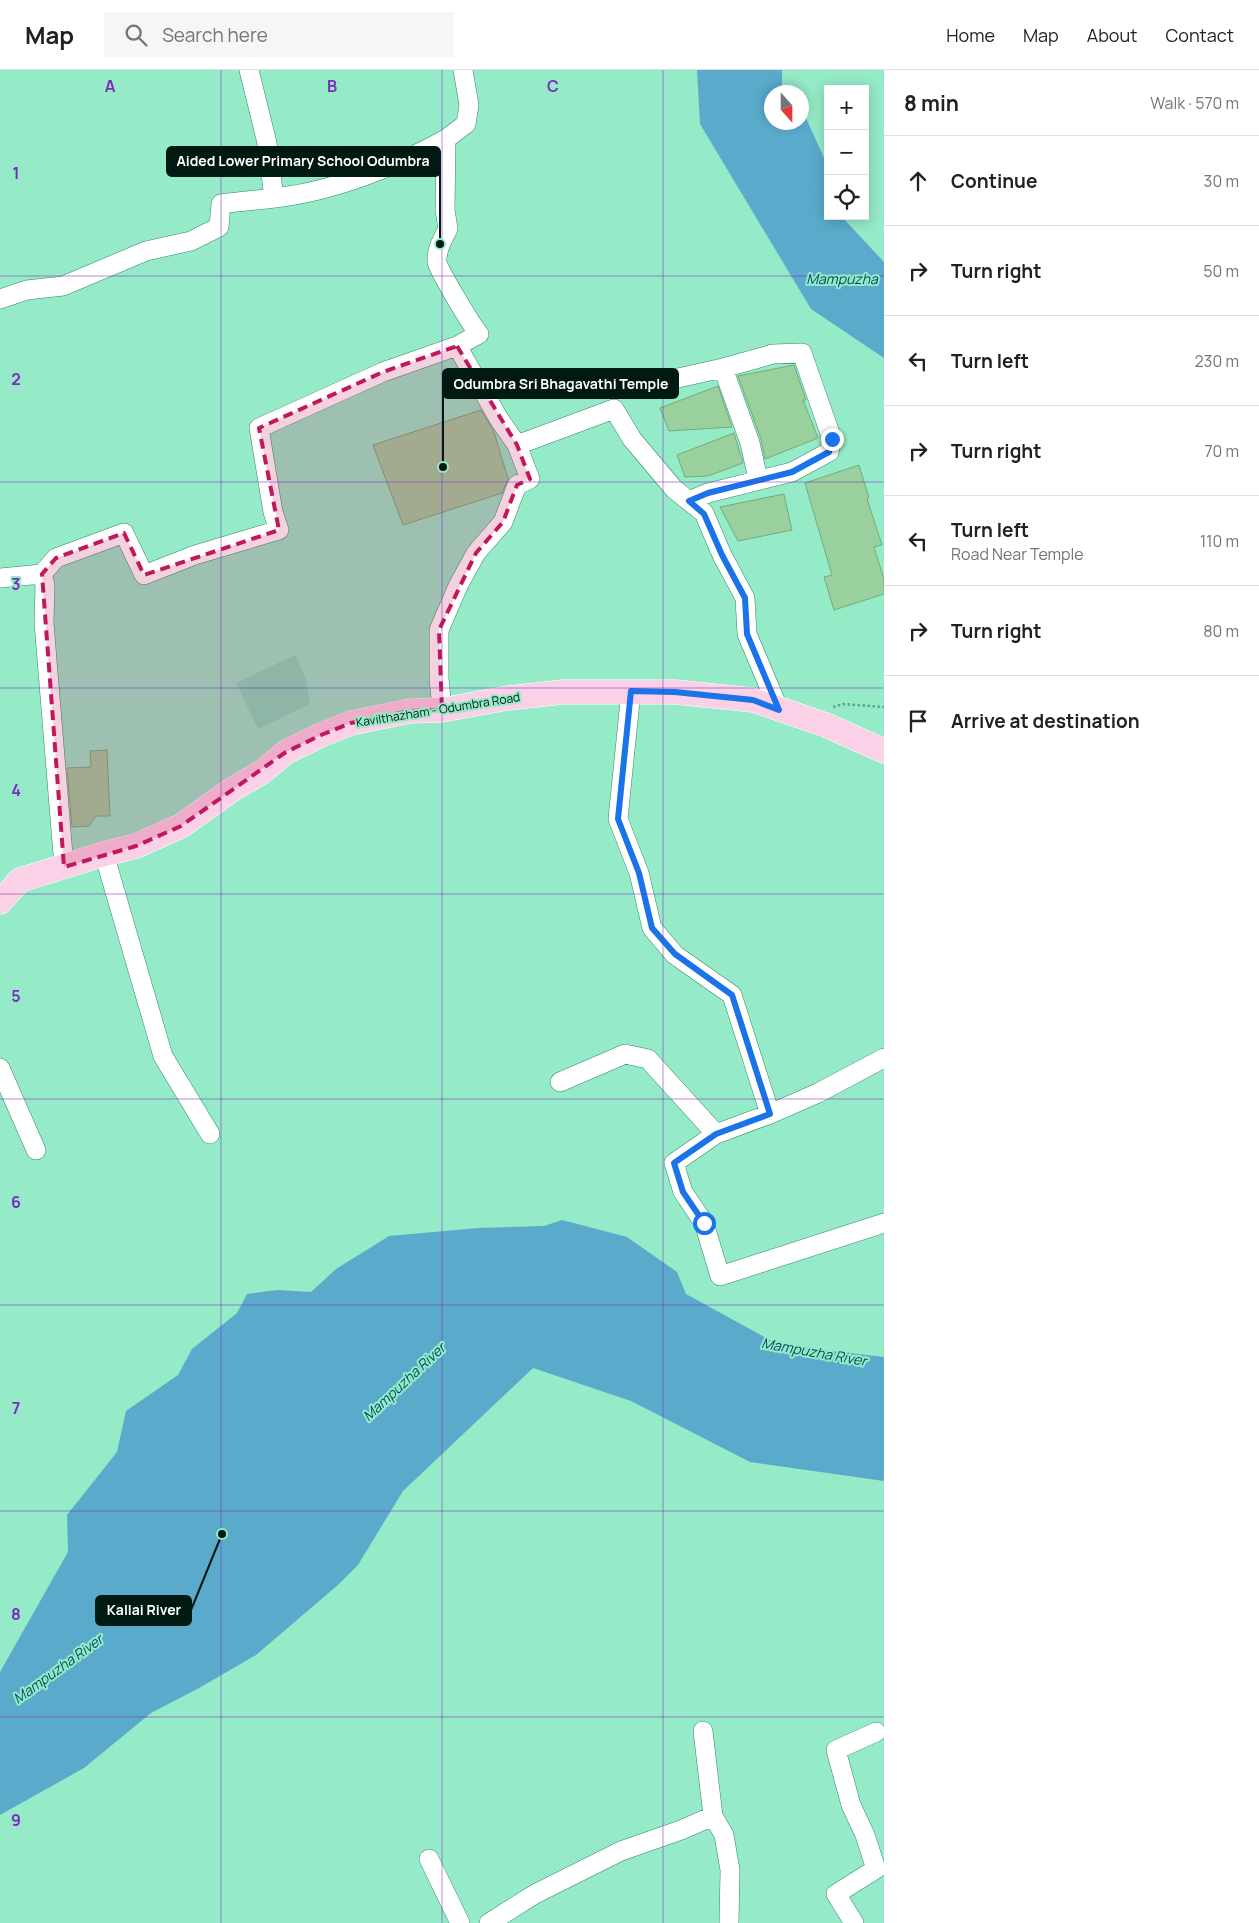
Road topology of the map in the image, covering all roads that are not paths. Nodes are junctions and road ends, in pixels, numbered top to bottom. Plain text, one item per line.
1 (249, 70) edge
2 (463, 70) edge
3 (446, 139) junction
4 (274, 198) junction
5 (0, 299) edge
6 (457, 346) junction
7 (723, 368) junction
8 (678, 378) dead end
9 (517, 445) junction
10 (758, 479) junction
11 (689, 501) junction
12 (42, 574) junction
13 (0, 578) edge
14 (631, 691) junction
15 (442, 710) junction
16 (789, 714) junction
17 (884, 751) edge
18 (104, 854) junction
19 (64, 867) junction
20 (0, 902) edge
21 (884, 1058) edge
22 (0, 1068) edge
23 (560, 1082) dead end
24 (770, 1114) junction
25 (210, 1134) dead end
26 (716, 1134) junction
27 (36, 1150) dead end
28 (884, 1223) edge
29 (702, 1732) dead end
30 (876, 1732) dead end
31 (712, 1816) junction
32 (429, 1859) dead end
33 (460, 1923) edge
34 (489, 1923) edge
35 (729, 1923) edge
36 (854, 1923) edge

1 - 4 street
2 - 3 street
3 - 4 street
3 - 6 street
4 - 5 street
6 - 9 street
6 - 12 street
7 - 8 street
7 - 10 street
7 - 10 street
9 - 11 street
9 - 15 street
10 - 11 street
11 - 16 street
12 - 13 street
12 - 19 street
14 - 15 main road, Kavilthazham - Odumbra Road
14 - 16 main road, Kavilthazham - Odumbra Road
14 - 24 street
15 - 18 main road, Kavilthazham - Odumbra Road
16 - 17 main road, Kavilthazham - Odumbra Road
18 - 19 main road, Kavilthazham - Odumbra Road
18 - 25 street
19 - 20 main road, Kavilthazham - Odumbra Road
21 - 24 street
22 - 27 street
23 - 26 street
24 - 26 street
26 - 28 street
29 - 31 street
30 - 36 street
31 - 34 street
31 - 35 street
32 - 33 street

